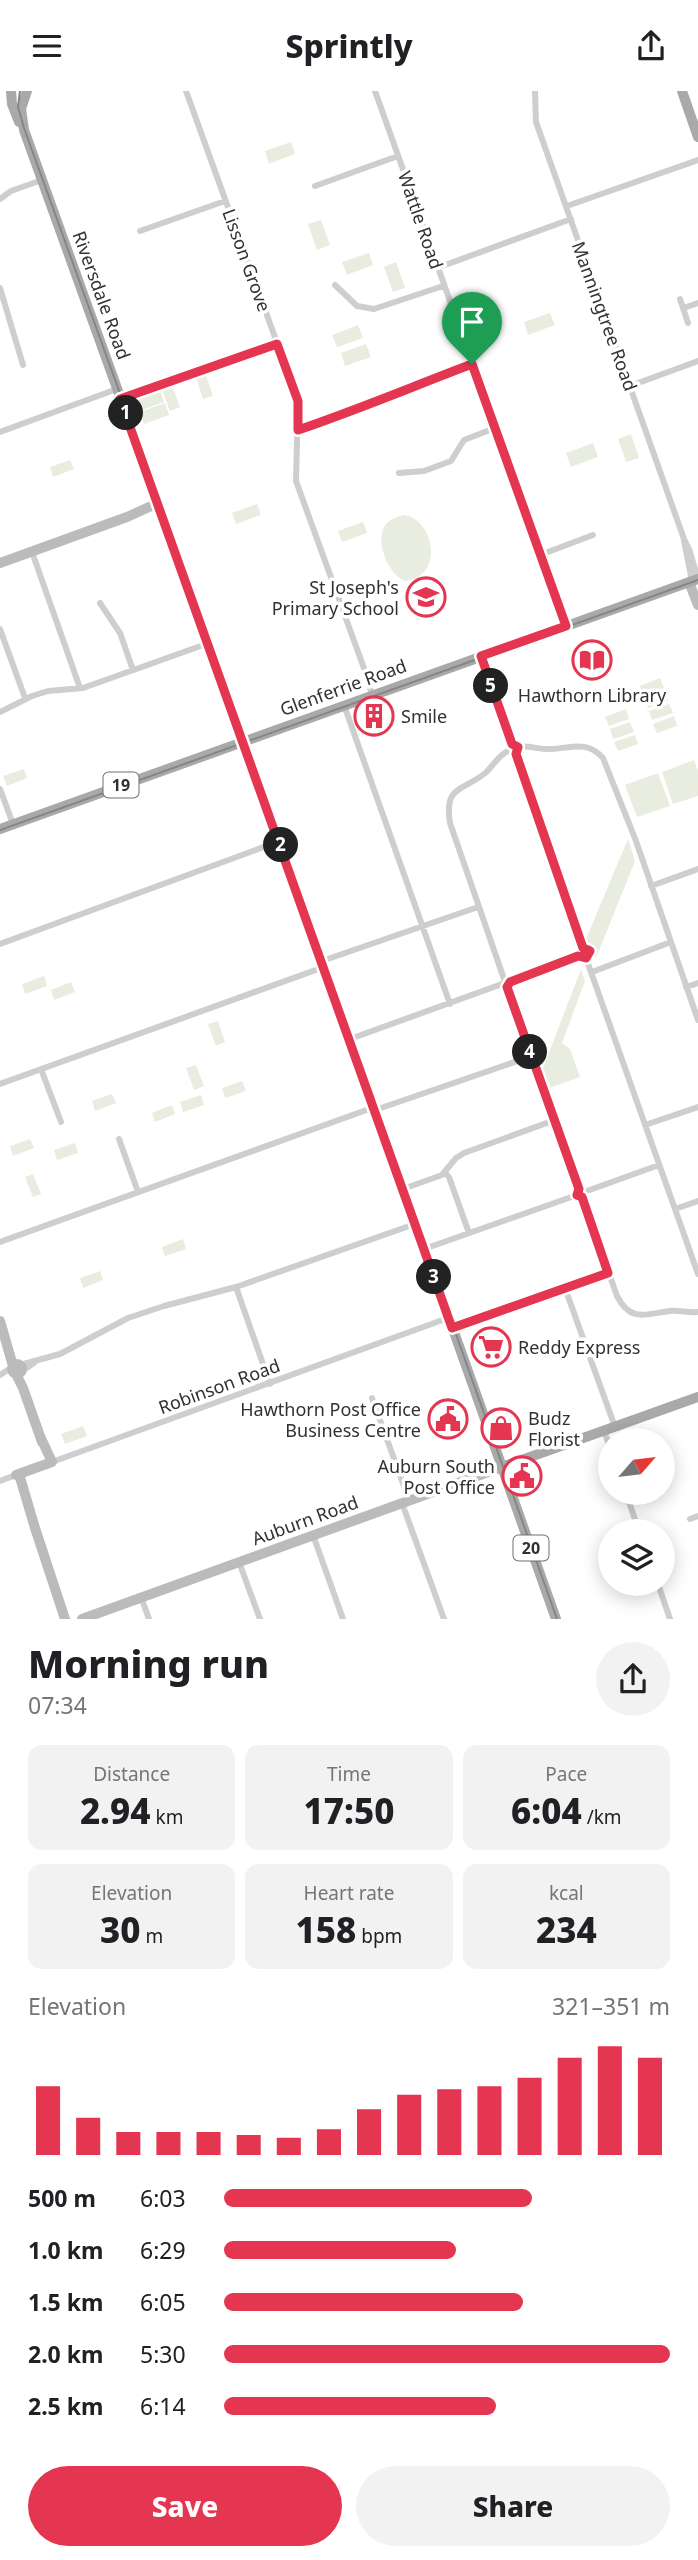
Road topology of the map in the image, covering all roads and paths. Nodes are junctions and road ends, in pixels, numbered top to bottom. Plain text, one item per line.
1 (11, 91) edge
2 (27, 91) edge
3 (186, 91) edge
4 (375, 91) edge
5 (535, 91) edge
6 (682, 91) edge
7 (23, 131) junction
8 (698, 137) edge
9 (398, 156) junction
10 (698, 160) edge
11 (42, 180) junction
12 (315, 186) dead end
13 (0, 199) edge
14 (225, 201) junction
15 (566, 206) junction
16 (571, 219) junction
17 (140, 231) dead end
18 (437, 268) junction
19 (335, 285) dead end
20 (443, 286) junction
21 (0, 288) edge
22 (680, 299) dead end
23 (698, 303) edge
24 (683, 308) junction
25 (688, 323) dead end
26 (277, 344) junction
27 (698, 361) edge
28 (472, 364) junction
29 (23, 365) dead end
30 (630, 386) junction
31 (119, 394) junction
32 (495, 428) junction
33 (298, 430) junction
34 (0, 432) edge
35 (399, 473) dead end
36 (159, 506) junction
37 (593, 535) dead end
38 (32, 552) junction
39 (540, 555) junction
40 (0, 563) edge
41 (695, 581) edge
42 (100, 603) dead end
43 (698, 605) edge
44 (566, 626) junction
45 (0, 629) edge
46 (209, 643) junction
47 (481, 656) junction
48 (133, 670) junction
49 (80, 688) junction
50 (374, 694) junction
51 (25, 698) junction
52 (344, 705) junction
53 (0, 712) edge
54 (244, 741) junction
55 (513, 749) junction
56 (0, 789) edge
57 (13, 824) junction
58 (0, 829) edge
59 (280, 841) junction
60 (698, 870) edge
61 (651, 886) junction
62 (478, 907) junction
63 (423, 926) junction
64 (671, 942) junction
65 (0, 944) edge
66 (583, 954) junction
67 (323, 964) junction
68 (592, 972) junction
69 (506, 983) junction
70 (698, 983) edge
71 (687, 987) junction
72 (450, 1003) junction
73 (698, 1020) edge
74 (350, 1039) junction
75 (532, 1056) junction
76 (41, 1069) junction
77 (0, 1084) edge
78 (698, 1107) edge
79 (374, 1108) junction
80 (555, 1120) junction
81 (61, 1122) dead end
82 (645, 1125) junction
83 (119, 1139) dead end
84 (659, 1165) junction
85 (445, 1173) junction
86 (403, 1189) junction
87 (138, 1192) junction
88 (580, 1193) junction
89 (698, 1201) edge
90 (675, 1209) junction
91 (415, 1224) junction
92 (469, 1233) junction
93 (0, 1242) edge
94 (424, 1249) junction
95 (608, 1273) junction
96 (698, 1274) edge
97 (236, 1287) junction
98 (565, 1288) junction
99 (681, 1311) junction
100 (698, 1312) edge
101 (698, 1318) edge
102 (0, 1321) edge
103 (450, 1323) junction
104 (17, 1369) junction
105 (1, 1375) edge
106 (270, 1384) junction
107 (698, 1397) edge
108 (372, 1398) dead end
109 (609, 1428) edge
110 (612, 1428) edge
111 (598, 1433) edge
112 (50, 1463) junction
113 (502, 1467) junction
114 (18, 1474) junction
115 (0, 1481) edge
116 (406, 1501) junction
117 (698, 1516) edge
118 (690, 1519) dead end
119 (313, 1535) junction
120 (239, 1562) junction
121 (662, 1596) edge
122 (141, 1597) junction
123 (65, 1619) edge
124 (82, 1619) edge
125 (149, 1619) edge
126 (260, 1619) edge
127 (343, 1619) edge
128 (444, 1619) edge
129 (556, 1619) edge
130 (670, 1619) edge

1 - 7 main road, Riversdale Road / 20
2 - 7 main road, Riversdale Road / 20
3 - 14 street, Lisson Grove
4 - 9 street, Wattle Road
5 - 15 street, Manningtree Road
6 - 8 main road
7 - 11 main road, Riversdale Road / 20
9 - 12 street
9 - 18 street, Wattle Road
10 - 15 street
11 - 13 street
11 - 31 main road, Riversdale Road / 20
14 - 17 street
14 - 26 street, Lisson Grove
15 - 16 street, Manningtree Road
16 - 18 street
16 - 30 street, Manningtree Road
18 - 20 street, Wattle Road
19 - 20 street
20 - 28 street, Wattle Road
21 - 29 street
22 - 24 street
23 - 24 street
24 - 25 street
26 - 31 street
26 - 33 street, Lisson Grove
27 - 30 street
28 - 32 street, Wattle Road
28 - 33 street
30 - 41 street, Manningtree Road
31 - 34 street
31 - 36 main road, Riversdale Road / 20
32 - 35 street
32 - 39 street, Wattle Road
33 - 50 street, Lisson Grove
36 - 38 street
36 - 46 main road, Riversdale Road / 20
37 - 39 street
38 - 40 street
38 - 49 street
39 - 44 street, Wattle Road
41 - 43 street
41 - 44 main road, Glenferrie Road / 19
42 - 48 street
44 - 47 main road, Glenferrie Road / 19
45 - 51 street
46 - 48 street
46 - 54 main road, Riversdale Road / 20
47 - 50 main road, Glenferrie Road / 19
47 - 55 street
48 - 49 street
49 - 51 street
50 - 52 main road, Glenferrie Road / 19
51 - 53 street
52 - 54 main road, Glenferrie Road / 19
52 - 63 street
54 - 57 main road, Glenferrie Road / 19
54 - 59 main road, Riversdale Road / 20
55 - 61 street
55 - 62 street
55 - 66 street
56 - 57 street
57 - 58 main road, Glenferrie Road / 19
59 - 65 street
59 - 67 main road, Riversdale Road / 20
60 - 61 street
61 - 64 street
62 - 63 street
62 - 69 street
63 - 67 street
63 - 72 street
64 - 68 street
64 - 71 street
66 - 68 street
66 - 69 street
67 - 74 main road, Riversdale Road / 20
67 - 76 street
68 - 82 street
69 - 72 street
69 - 75 street
70 - 71 street
71 - 73 street
72 - 74 street
74 - 79 main road, Riversdale Road / 20
75 - 79 street
75 - 80 street
76 - 77 street
76 - 81 street
78 - 82 street
79 - 86 main road, Riversdale Road / 20
79 - 87 street
80 - 85 street
80 - 88 street
82 - 84 street
83 - 87 street
84 - 88 street
84 - 90 street
85 - 86 street
85 - 92 street
86 - 91 main road, Riversdale Road / 20
87 - 93 street
88 - 92 street
88 - 95 street
89 - 90 street
90 - 96 street
91 - 94 main road, Riversdale Road / 20
91 - 97 street
92 - 94 street
94 - 103 main road, Riversdale Road / 20
95 - 98 street, Robinson Road
95 - 99 street
97 - 104 street
97 - 106 street
98 - 103 street, Robinson Road
98 - 109 street
99 - 100 street
99 - 101 street
102 - 104 street
103 - 106 street, Robinson Road
103 - 113 main road, Riversdale Road / 20
104 - 105 street
104 - 112 street
106 - 112 street, Robinson Road
107 - 110 main road, Auburn Road
108 - 116 street
111 - 113 main road, Auburn Road
112 - 114 street, Robinson Road
113 - 116 street, Auburn Road
113 - 129 main road, Riversdale Road / 20
114 - 115 street, Robinson Road
114 - 123 street
116 - 119 street, Auburn Road
116 - 128 street
117 - 118 street
119 - 120 street, Auburn Road
119 - 127 street
120 - 122 street, Auburn Road
120 - 126 street
121 - 130 street
122 - 124 street, Auburn Road
122 - 125 street

